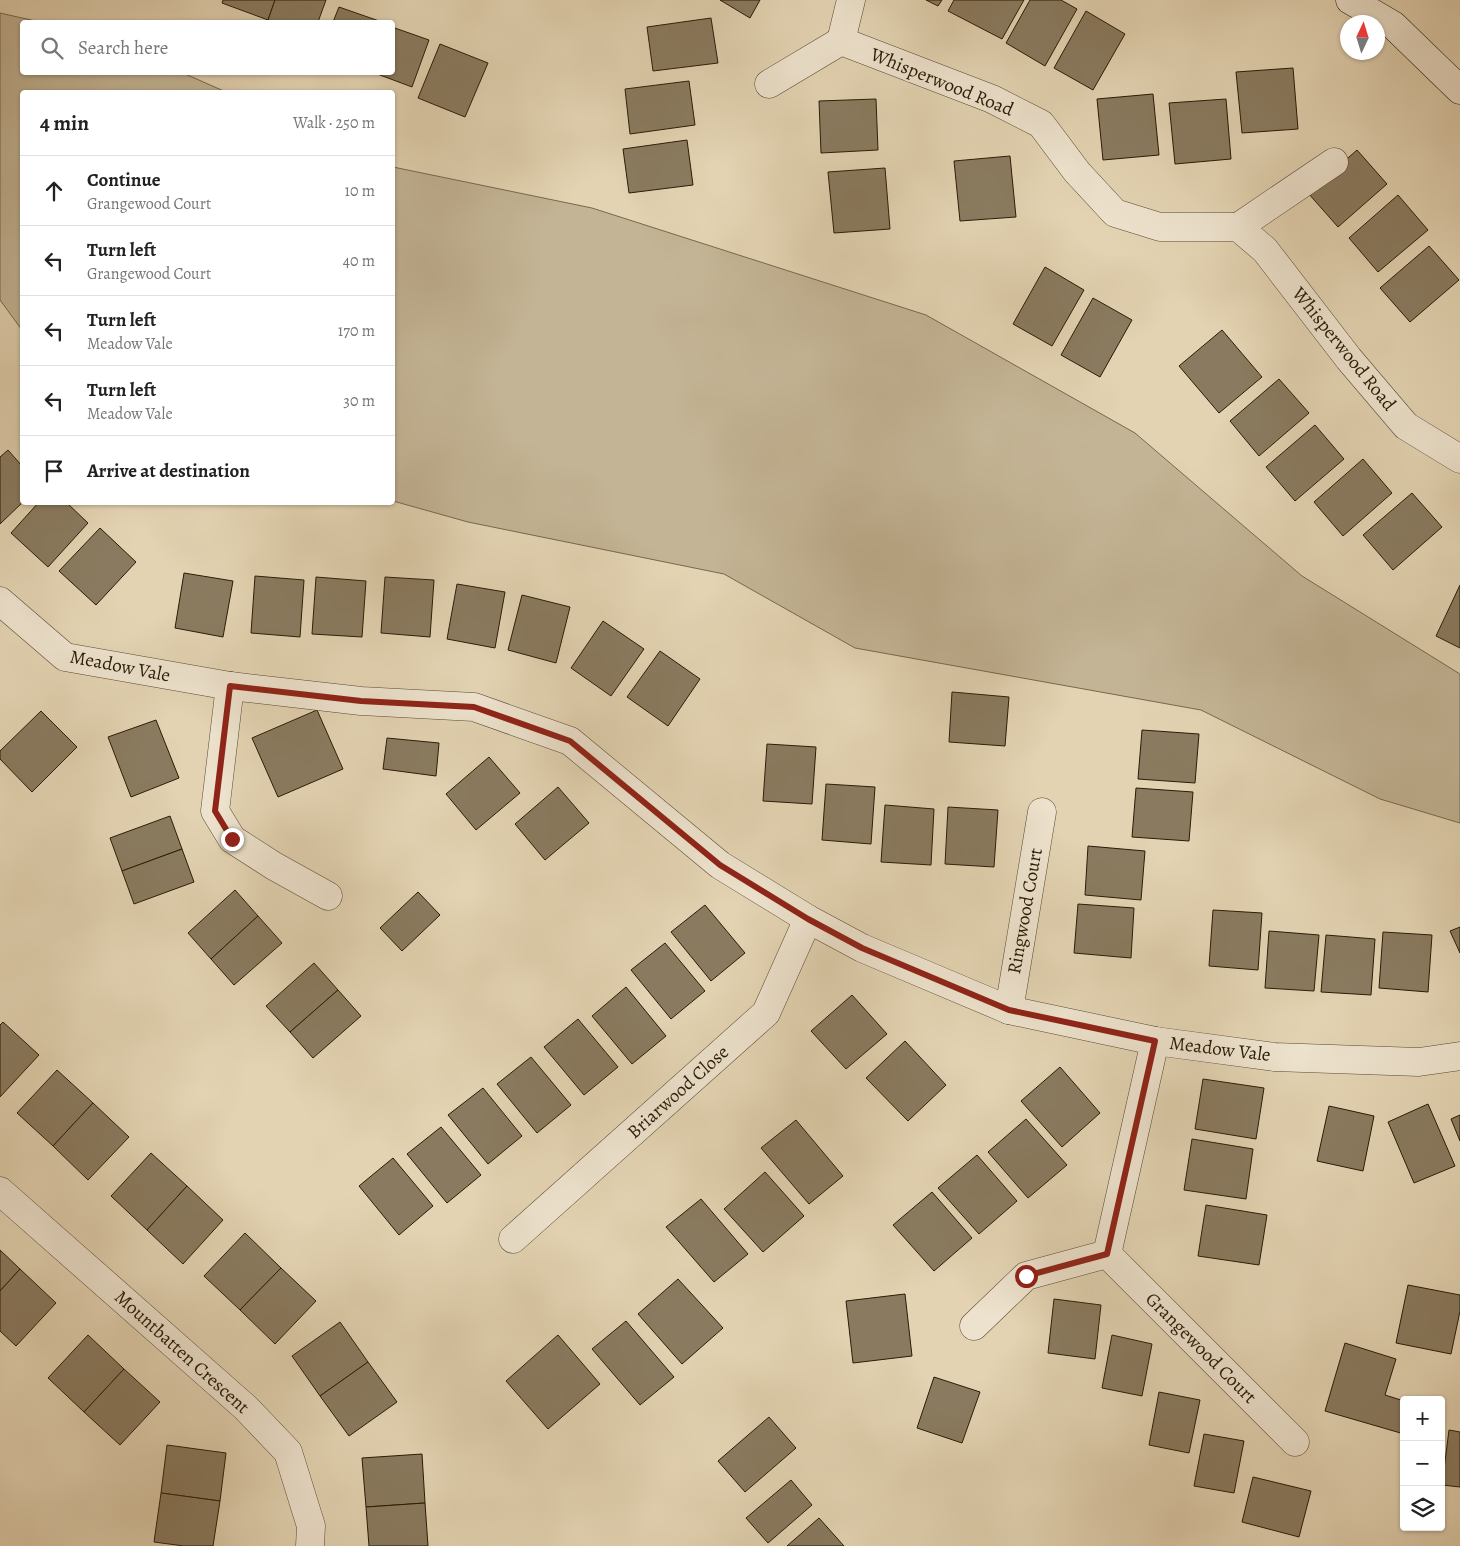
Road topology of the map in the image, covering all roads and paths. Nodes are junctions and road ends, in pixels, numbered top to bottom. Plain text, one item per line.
1 (851, 0) edge
2 (1350, 0) edge
3 (841, 41) junction
4 (769, 84) dead end
5 (1460, 90) edge
6 (1334, 162) dead end
7 (1238, 226) junction
8 (1460, 459) edge
9 (0, 601) edge
10 (230, 686) junction
11 (1042, 812) dead end
12 (328, 896) dead end
13 (808, 919) junction
14 (1009, 1010) junction
15 (1155, 1041) junction
16 (1460, 1056) edge
17 (0, 1191) edge
18 (513, 1239) dead end
19 (1107, 1254) junction
20 (974, 1326) dead end
21 (1295, 1442) dead end
22 (310, 1546) edge

1 - 3 street
2 - 5 street
3 - 4 street
3 - 7 street, Whisperwood Road
6 - 7 street
7 - 8 street, Whisperwood Road
9 - 10 street, Meadow Vale
10 - 12 street
10 - 13 street, Meadow Vale
11 - 14 street, Ringwood Court
13 - 14 street, Meadow Vale
13 - 18 street, Briarwood Close
14 - 15 street, Meadow Vale
15 - 16 street, Meadow Vale
15 - 19 street
17 - 22 street, Mountbatten Crescent
19 - 20 street
19 - 21 street, Grangewood Court

